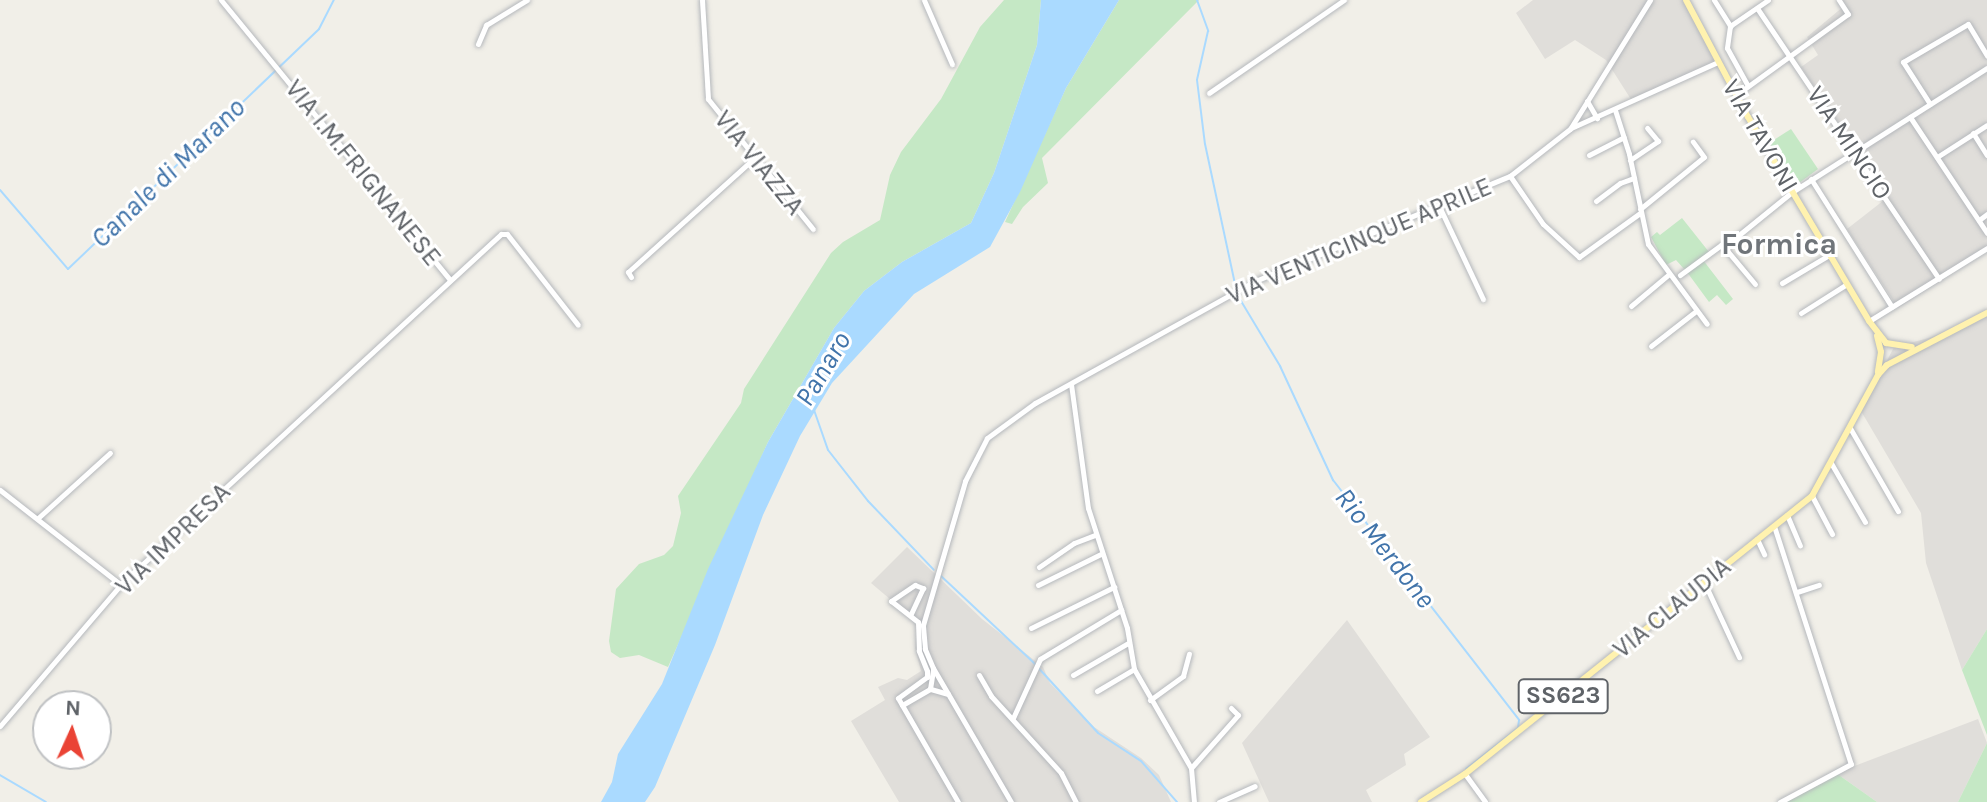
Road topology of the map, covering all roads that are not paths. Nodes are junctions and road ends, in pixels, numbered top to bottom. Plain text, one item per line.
1 (221, 0) edge
2 (527, 0) edge
3 (702, 0) edge
4 (924, 0) edge
5 (1344, 0) edge
6 (1650, 0) edge
7 (1686, 0) edge
8 (1714, 0) edge
9 (1768, 0) edge
10 (1839, 0) edge
11 (1757, 8) junction
12 (1730, 26) junction
13 (478, 44) dead end
14 (1727, 48) junction
15 (1789, 56) junction
16 (1987, 56) edge
17 (1717, 60) junction
18 (952, 64) dead end
19 (1987, 68) edge
20 (1748, 86) junction
21 (1209, 93) dead end
22 (1736, 95) junction
23 (1587, 100) junction
24 (1930, 104) junction
25 (1615, 110) junction
26 (1910, 117) junction
27 (1597, 118) junction
28 (1987, 125) edge
29 (1647, 128) dead end
30 (1570, 129) junction
31 (1973, 133) junction
32 (1624, 137) junction
33 (1693, 142) dead end
34 (1857, 152) junction
35 (1589, 155) dead end
36 (1987, 155) edge
37 (1937, 157) junction
38 (754, 158) junction
39 (1630, 160) junction
40 (1510, 176) junction
41 (1634, 178) junction
42 (1811, 179) junction
43 (1792, 192) junction
44 (1596, 201) dead end
45 (1439, 206) junction
46 (1640, 211) junction
47 (1987, 214) edge
48 (1979, 220) junction
49 (813, 229) dead end
50 (1987, 233) edge
51 (1724, 247) junction
52 (1987, 248) edge
53 (1829, 255) junction
54 (1668, 275) junction
55 (1680, 275) dead end
56 (631, 277) dead end
57 (1939, 279) junction
58 (450, 280) junction
59 (1782, 283) dead end
60 (1755, 284) dead end
61 (1847, 284) junction
62 (1483, 299) dead end
63 (1631, 306) dead end
64 (1892, 307) junction
65 (1696, 311) junction
66 (1801, 313) dead end
67 (1987, 313) edge
68 (1869, 321) junction
69 (1707, 324) dead end
70 (578, 325) dead end
71 (1874, 329) junction
72 (1919, 345) junction
73 (1651, 346) dead end
74 (1893, 346) junction
75 (1884, 364) junction
76 (358, 365) joint
77 (1071, 384) junction
78 (1850, 428) junction
79 (110, 453) dead end
80 (1831, 463) junction
81 (0, 490) edge
82 (1812, 496) junction
83 (1898, 511) dead end
84 (1787, 515) junction
85 (38, 518) junction
86 (1865, 522) dead end
87 (1774, 525) junction
88 (1832, 534) dead end
89 (1095, 535) junction
90 (1757, 539) junction
91 (1800, 545) dead end
92 (1101, 554) junction
93 (1764, 554) dead end
94 (1039, 567) dead end
95 (1704, 582) junction
96 (121, 585) junction
97 (1038, 585) dead end
98 (1819, 585) dead end
99 (1114, 587) junction
100 (1797, 592) junction
101 (1121, 610) junction
102 (911, 614) junction
103 (1031, 628) dead end
104 (1128, 643) junction
105 (1189, 654) dead end
106 (1739, 657) dead end
107 (933, 668) junction
108 (1134, 669) junction
109 (979, 675) dead end
110 (1073, 675) dead end
111 (930, 689) junction
112 (1097, 691) dead end
113 (948, 694) junction
114 (1150, 700) junction
115 (902, 705) junction
116 (1231, 708) dead end
117 (1013, 718) junction
118 (0, 726) edge
119 (1191, 768) junction
120 (1465, 774) junction
121 (1255, 786) dead end
122 (958, 802) edge
123 (1011, 802) edge
124 (1076, 802) edge
125 (1194, 802) edge
126 (1219, 802) edge
127 (1421, 802) edge
128 (1485, 802) edge
129 (1780, 802) edge

1 - 58 street, VIA I.M.FRIGNANESE
2 - 13 street
3 - 38 street, VIA VIAZZA
4 - 18 street
5 - 21 street
6 - 23 street, VIA VENTICINQUE APRILE
7 - 17 main road, VIA TAVONI
8 - 12 street
9 - 11 street
10 - 15 street
11 - 12 street
11 - 15 street, VIA MINCIO
12 - 14 street
14 - 17 street
14 - 20 street
15 - 20 street
15 - 34 street, VIA MINCIO
16 - 24 street
17 - 22 main road, VIA TAVONI
17 - 25 street
19 - 24 street
20 - 22 street
22 - 43 main road, VIA TAVONI
23 - 27 street
23 - 30 street, VIA VENTICINQUE APRILE
24 - 26 street
25 - 27 street
25 - 32 street
26 - 34 street
26 - 37 street
27 - 30 street
28 - 31 street
29 - 39 street
30 - 40 street, VIA VENTICINQUE APRILE
31 - 36 street
31 - 37 street
32 - 35 street
32 - 39 street
33 - 46 street
34 - 42 street
34 - 57 street, VIA MINCIO
37 - 48 street
38 - 49 street, VIA VIAZZA
38 - 56 street
39 - 41 street
40 - 45 street, VIA VENTICINQUE APRILE
40 - 46 street
41 - 44 street
41 - 46 street
42 - 43 street
42 - 64 street
43 - 51 street
43 - 53 main road, VIA TAVONI
45 - 62 street
45 - 77 street, VIA VENTICINQUE APRILE
46 - 54 street
47 - 48 street
48 - 50 street
51 - 55 street
51 - 60 street
52 - 57 street
53 - 59 street
53 - 61 main road, VIA TAVONI
54 - 63 street
54 - 65 street
57 - 64 street
58 - 70 street, VIA I.M.FRIGNANESE
58 - 76 street, VIA I.M.FRIGNANESE
61 - 66 street
61 - 68 main road, VIA TAVONI
64 - 68 street
65 - 69 street
65 - 73 street
67 - 72 main road, VIA CLAUDIA
68 - 71 main road, VIA TAVONI
71 - 74 main road, VIA TAVONI
71 - 75 main road
72 - 74 main road, VIA CLAUDIA
72 - 75 main road, VIA CLAUDIA / SS623
74 - 75 main road, VIA CLAUDIA / SS623
75 - 78 main road, VIA CLAUDIA / SS623
76 - 96 street, VIA IMPRESA
77 - 89 street
77 - 107 street, VIA VENTICINQUE APRILE
78 - 80 main road, VIA CLAUDIA / SS623
78 - 83 street
79 - 85 street
80 - 82 main road, VIA CLAUDIA / SS623
80 - 86 street
81 - 85 street
82 - 84 main road, VIA CLAUDIA / SS623
82 - 88 street
84 - 87 main road, VIA CLAUDIA / SS623
84 - 91 street
85 - 96 street
87 - 90 main road, VIA CLAUDIA / SS623
87 - 100 street
89 - 92 street
89 - 94 street
90 - 93 street
90 - 95 main road, VIA CLAUDIA / SS623
92 - 97 street
92 - 99 street
95 - 106 street
95 - 120 main road, VIA CLAUDIA / SS623
96 - 118 street, VIA IMPRESA
98 - 100 street
99 - 101 street
99 - 103 street
100 - 129 street
101 - 104 street
101 - 117 street
102 - 102 street
102 - 115 street
104 - 108 street
104 - 110 street
105 - 114 street
107 - 111 street
107 - 113 street
108 - 112 street
108 - 114 street
109 - 117 street
111 - 113 street
111 - 115 street
113 - 123 street
114 - 119 street
115 - 122 street
116 - 119 street
117 - 124 street
119 - 125 street
120 - 127 main road, VIA CLAUDIA / SS623
120 - 128 street
121 - 126 street

